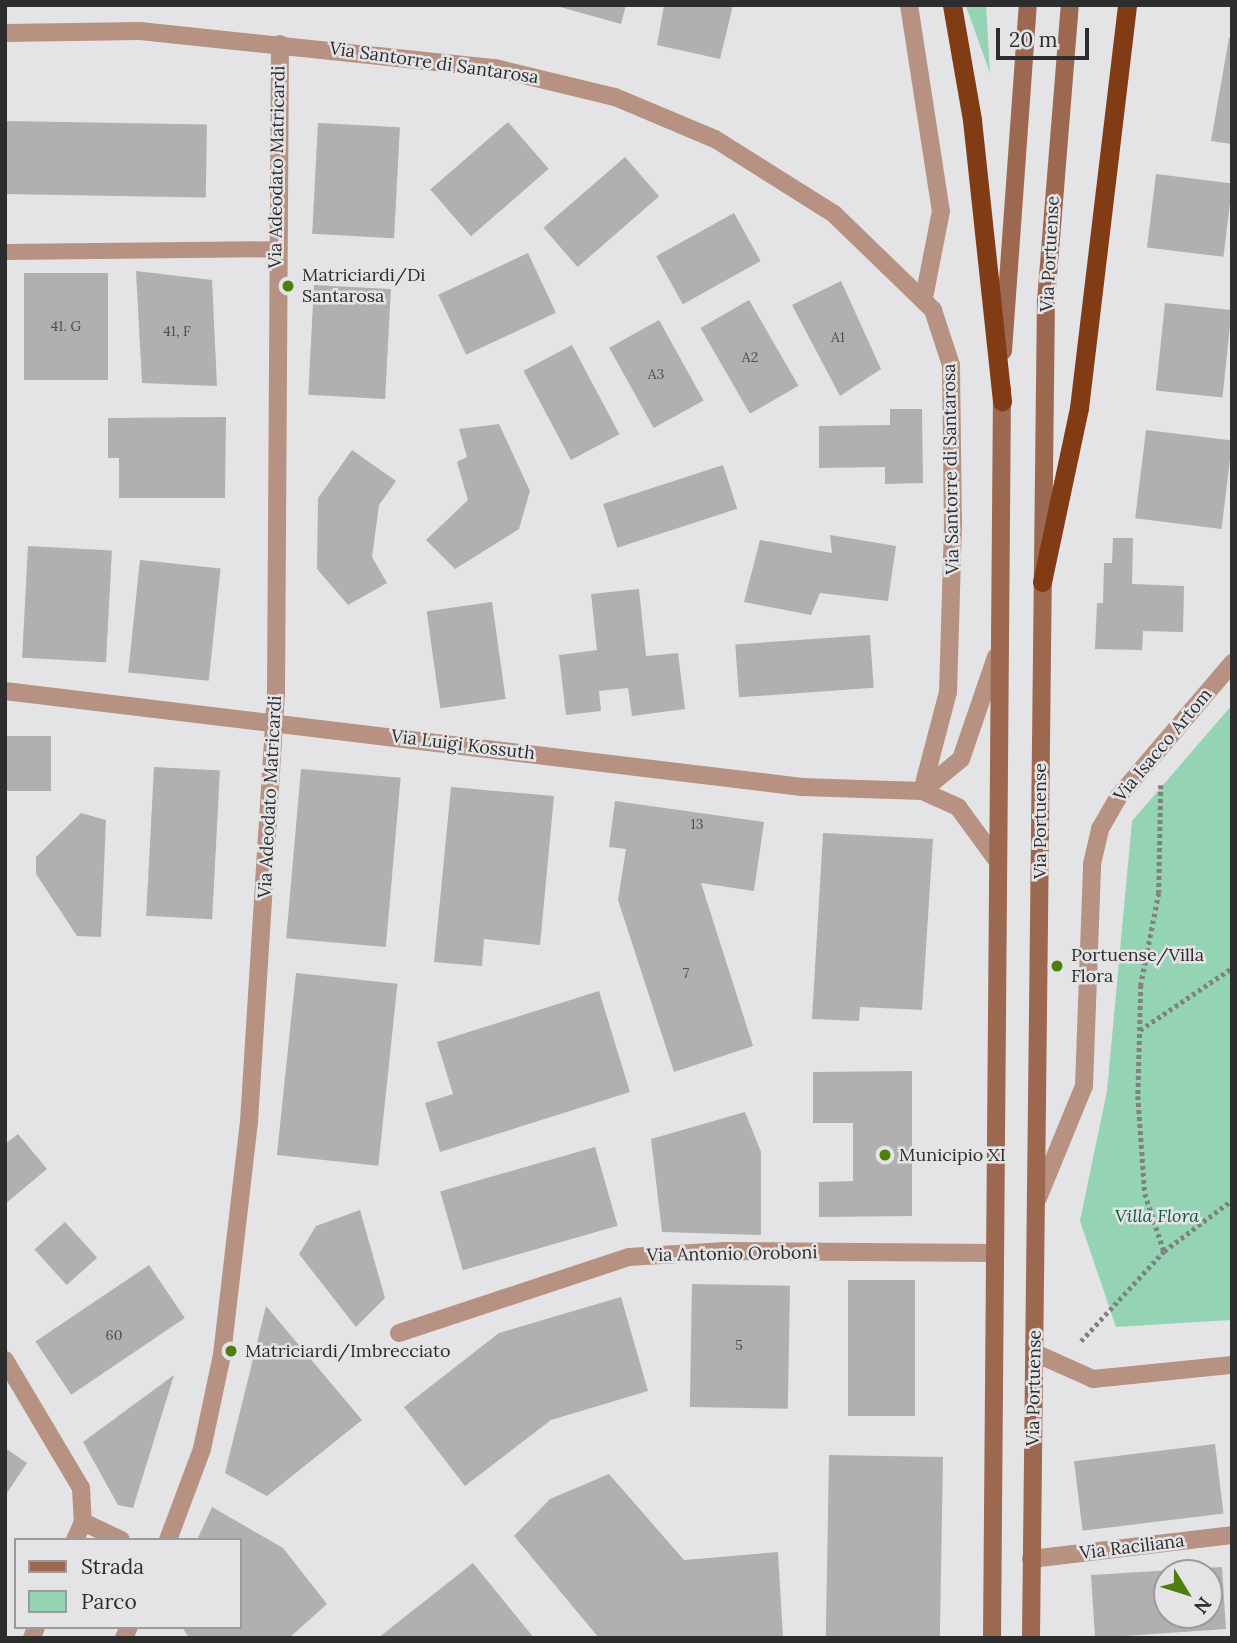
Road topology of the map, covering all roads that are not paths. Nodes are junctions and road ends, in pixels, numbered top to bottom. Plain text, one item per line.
1 (909, 5) edge
2 (952, 5) edge
3 (1028, 5) edge
4 (1070, 5) edge
5 (1127, 5) edge
6 (5, 33) edge
7 (280, 44) junction
8 (274, 249) junction
9 (5, 252) edge
10 (924, 298) junction
11 (1002, 401) junction
12 (1042, 582) junction
13 (996, 657) junction
14 (1232, 663) edge
15 (5, 691) edge
16 (274, 722) junction
17 (922, 791) junction
18 (996, 859) junction
19 (1038, 1198) junction
20 (994, 1253) junction
21 (399, 1333) dead end
22 (1035, 1353) junction
23 (5, 1360) edge
24 (1232, 1365) edge
25 (83, 1522) junction
26 (1232, 1535) edge
27 (76, 1538) edge
28 (117, 1538) edge
29 (169, 1538) edge
30 (1031, 1559) junction
31 (992, 1638) edge
32 (1031, 1638) edge

1 - 10 street
2 - 11 highway
3 - 11 main road
4 - 12 main road, Via Portuense
5 - 12 highway
6 - 7 street, Via Santorre di Santarosa
7 - 8 street, Via Adeodato Matricardi
7 - 10 street, Via Santorre di Santarosa
8 - 9 lane
8 - 16 street, Via Adeodato Matricardi
10 - 17 street, Via Santorre di Santarosa
11 - 13 main road
12 - 19 main road, Via Portuense
13 - 17 street
13 - 18 main road
14 - 19 street, Via Isacco Artom
15 - 16 street, Via Luigi Kossuth
16 - 17 street, Via Luigi Kossuth
16 - 29 street, Via Adeodato Matricardi
17 - 18 street, Via Luigi Kossuth
18 - 20 main road
19 - 22 main road, Via Portuense
20 - 21 street, Via Antonio Oroboni
20 - 31 main road
22 - 24 street
22 - 30 main road, Via Portuense
23 - 25 street
25 - 27 street
25 - 28 street
26 - 30 street, Via Raciliana
30 - 32 main road, Via Portuense

